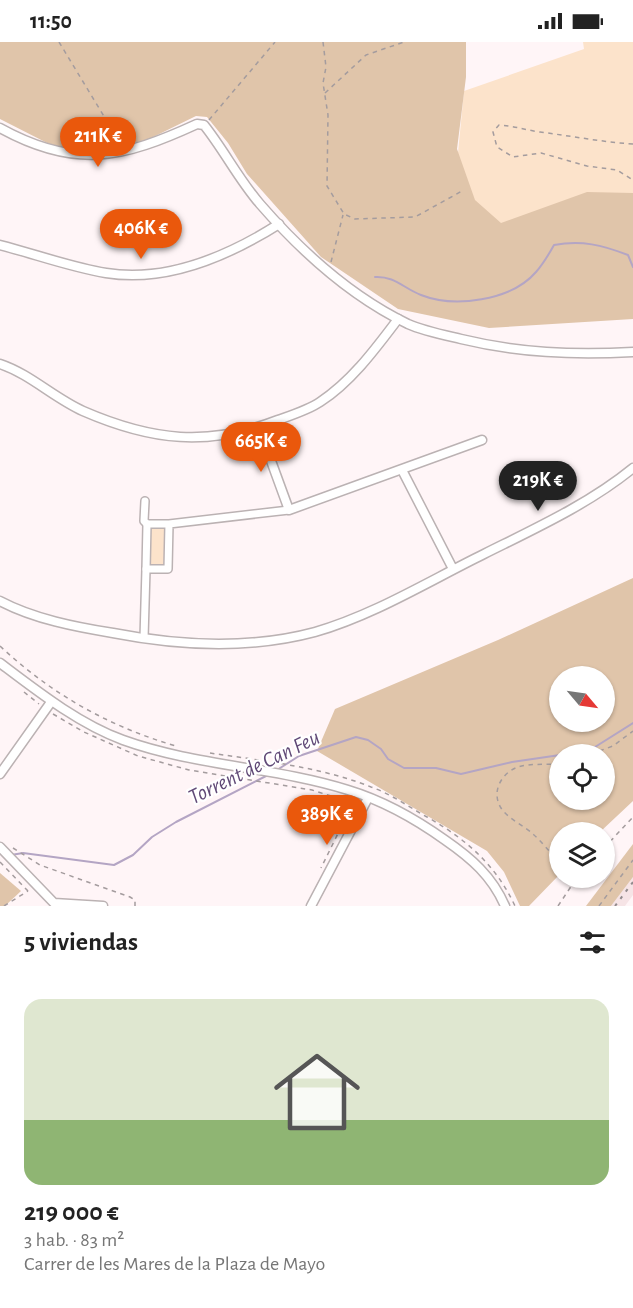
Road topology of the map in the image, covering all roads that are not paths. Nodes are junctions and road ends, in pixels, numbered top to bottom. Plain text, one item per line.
1 (0, 128) edge
2 (279, 224) junction
3 (0, 245) edge
4 (398, 319) junction
5 (633, 352) edge
6 (0, 364) edge
7 (259, 428) junction
8 (482, 440) dead end
9 (633, 468) edge
10 (402, 470) junction
11 (145, 501) dead end
12 (289, 510) junction
13 (147, 524) junction
14 (170, 524) junction
15 (146, 569) junction
16 (453, 569) junction
17 (0, 601) edge
18 (144, 638) junction
19 (0, 663) edge
20 (48, 705) junction
21 (0, 774) edge
22 (368, 798) junction
23 (5, 848) edge
24 (54, 904) edge
25 (104, 906) edge
26 (311, 906) edge
27 (505, 906) edge

1 - 2 street
2 - 3 street
2 - 4 street
4 - 5 street
4 - 7 street
6 - 7 street
7 - 12 street
8 - 10 street
9 - 16 street
10 - 12 street
10 - 16 street
11 - 13 street
12 - 14 street
13 - 14 street
13 - 15 street
14 - 15 street
15 - 18 street
16 - 18 street
17 - 18 street
19 - 20 street
20 - 21 street
20 - 22 street
22 - 26 street
22 - 27 street
23 - 24 street
24 - 25 street

